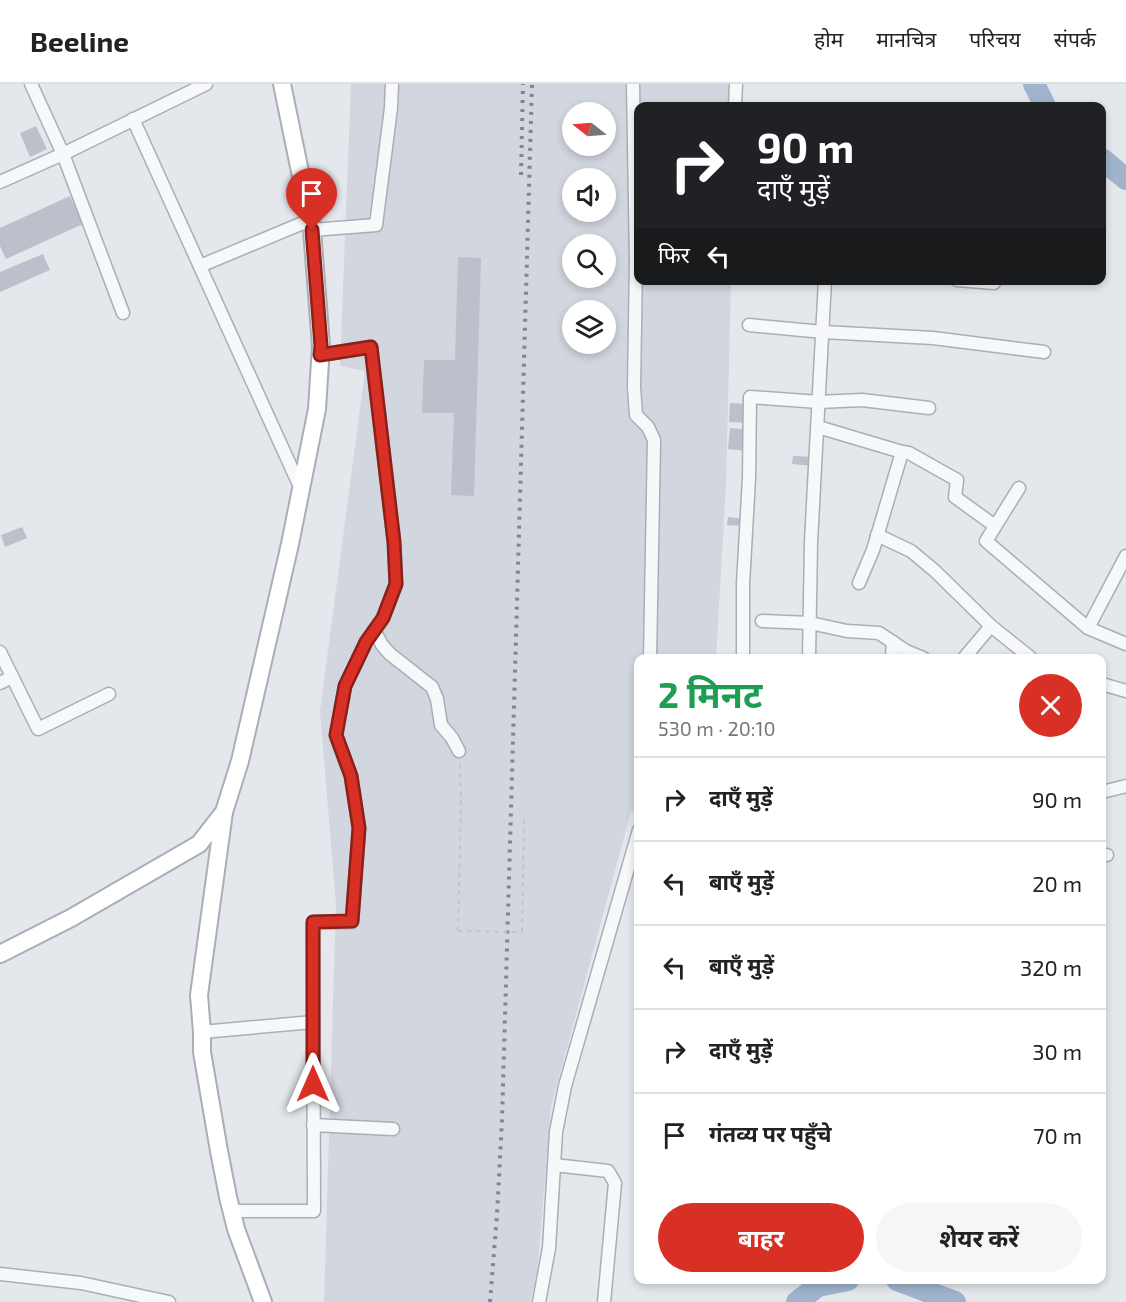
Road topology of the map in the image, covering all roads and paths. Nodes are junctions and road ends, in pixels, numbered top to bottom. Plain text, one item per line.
1 (31, 84) edge
2 (206, 84) edge
3 (282, 84) edge
4 (392, 84) edge
5 (633, 84) edge
6 (736, 84) edge
7 (735, 102) edge
8 (134, 119) junction
9 (634, 119) edge
10 (63, 154) junction
11 (0, 182) edge
12 (311, 225) junction
13 (200, 266) junction
14 (637, 285) edge
15 (825, 285) edge
16 (123, 313) dead end
17 (749, 325) dead end
18 (823, 332) junction
19 (1044, 352) dead end
20 (320, 355) junction
21 (819, 402) junction
22 (929, 408) dead end
23 (818, 427) junction
24 (902, 452) junction
25 (1019, 488) dead end
26 (301, 489) junction
27 (995, 526) junction
28 (877, 535) junction
29 (1126, 556) edge
30 (859, 583) dead end
31 (762, 621) dead end
32 (810, 623) junction
33 (991, 626) junction
34 (1088, 628) junction
35 (374, 630) junction
36 (893, 642) junction
37 (1126, 644) edge
38 (0, 652) edge
39 (650, 654) edge
40 (743, 654) edge
41 (809, 654) edge
42 (892, 654) edge
43 (913, 654) edge
44 (967, 654) edge
45 (1024, 654) edge
46 (12, 677) junction
47 (0, 683) edge
48 (1106, 685) edge
49 (1126, 692) edge
50 (110, 694) dead end
51 (459, 751) joint
52 (1126, 786) edge
53 (1106, 791) edge
54 (224, 812) junction
55 (524, 819) dead end
56 (634, 847) edge
57 (0, 954) edge
58 (314, 1022) junction
59 (202, 1032) junction
60 (313, 1125) junction
61 (393, 1129) dead end
62 (555, 1165) junction
63 (232, 1211) junction
64 (0, 1274) edge
65 (257, 1300) edge
66 (169, 1302) edge
67 (539, 1302) edge
68 (604, 1302) edge

1 - 10 street
2 - 8 street
3 - 12 main road
4 - 12 street
5 - 9 street
6 - 7 street
8 - 10 street
8 - 13 street
10 - 11 street
10 - 16 street
12 - 13 street
12 - 20 main road
13 - 26 street
14 - 39 street
15 - 18 street
17 - 18 street
18 - 19 street
18 - 21 street
20 - 26 main road
20 - 35 street
21 - 22 street
21 - 23 street
21 - 40 street
23 - 24 street
23 - 32 street
24 - 27 street
24 - 28 street
25 - 27 street
26 - 54 main road
27 - 34 street
28 - 30 street
28 - 33 street
29 - 34 street
31 - 32 street
32 - 36 street
32 - 41 street
33 - 44 street
33 - 45 street
34 - 37 street
35 - 51 street
35 - 58 street
36 - 42 street
36 - 43 street
38 - 46 street
46 - 47 street
46 - 50 street
48 - 49 street
51 - 55 path, bridge
52 - 53 street
54 - 57 main road
54 - 59 main road
56 - 62 street
58 - 59 street
58 - 60 street
59 - 63 main road
60 - 61 street
60 - 63 street
62 - 67 street
62 - 68 street
63 - 65 main road
64 - 66 street

